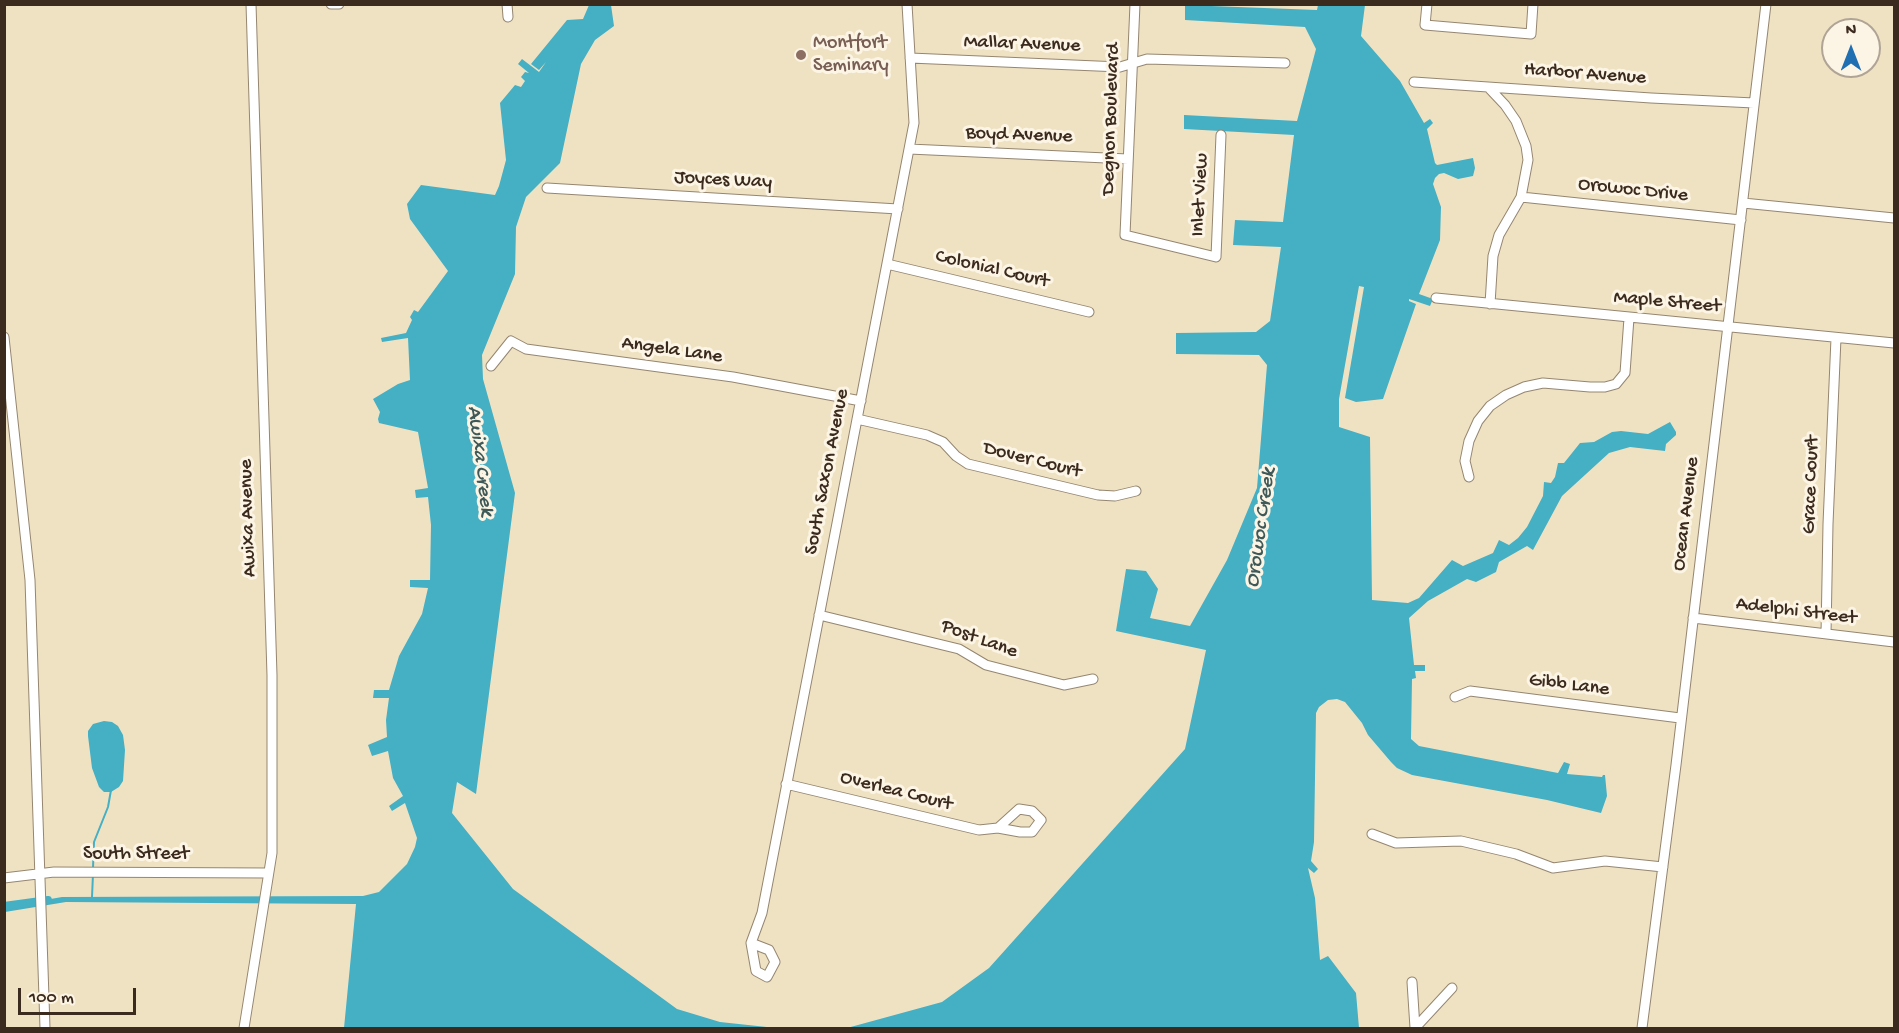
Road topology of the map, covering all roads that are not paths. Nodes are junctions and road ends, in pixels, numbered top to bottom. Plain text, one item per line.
1 (251, 4) edge
2 (331, 4) edge
3 (339, 4) edge
4 (507, 4) edge
5 (907, 4) edge
6 (1135, 4) edge
7 (1426, 4) edge
8 (1533, 4) edge
9 (1766, 4) edge
10 (508, 17) dead end
11 (910, 58) junction
12 (1285, 63) dead end
13 (1132, 64) junction
14 (1414, 82) dead end
15 (1488, 87) junction
16 (1754, 103) junction
17 (1221, 135) dead end
18 (909, 150) junction
19 (1128, 159) junction
20 (547, 188) dead end
21 (1521, 197) junction
22 (1743, 203) junction
23 (898, 209) junction
24 (1894, 218) edge
25 (1741, 220) junction
26 (1125, 235) joint
27 (887, 264) junction
28 (1436, 298) dead end
29 (1490, 304) junction
30 (1089, 312) dead end
31 (1629, 318) junction
32 (1728, 327) junction
33 (4, 336) edge
34 (1836, 338) junction
35 (1894, 343) edge
36 (492, 366) dead end
37 (861, 401) junction
38 (857, 419) junction
39 (1469, 477) dead end
40 (1136, 491) dead end
41 (819, 615) junction
42 (1693, 618) junction
43 (1826, 634) junction
44 (1894, 642) edge
45 (1093, 679) dead end
46 (1455, 697) dead end
47 (1680, 718) junction
48 (786, 784) junction
49 (998, 828) dead end
50 (1372, 834) dead end
51 (1663, 867) junction
52 (268, 873) junction
53 (39, 874) junction
54 (4, 878) edge
55 (750, 943) dead end
56 (1412, 982) dead end
57 (1452, 988) dead end
58 (1415, 1028) edge
59 (45, 1029) edge
60 (244, 1029) edge
61 (1642, 1029) edge

1 - 52 street, Awixa Avenue
2 - 3 street
4 - 10 street
5 - 11 street, South Saxon Avenue
6 - 13 street, Degnon Boulevard
7 - 8 street
9 - 16 street, Ocean Avenue
11 - 13 street, Mallar Avenue
11 - 18 street, South Saxon Avenue
12 - 13 street, Mallar Avenue
13 - 19 street, Degnon Boulevard
14 - 15 street, Harbor Avenue
15 - 16 street, Harbor Avenue
15 - 21 street
16 - 22 street, Ocean Avenue
17 - 26 street, Inlet View
18 - 19 street, Boyd Avenue
18 - 23 street, South Saxon Avenue
19 - 26 street, Degnon Boulevard
20 - 23 street, Joyces Way
21 - 25 street, Orowoc Drive
21 - 29 street
22 - 24 street
22 - 25 street, Ocean Avenue
23 - 27 street, South Saxon Avenue
25 - 32 street, Ocean Avenue
27 - 30 street, Colonial Court
27 - 37 street, South Saxon Avenue
28 - 29 street, Maple Street
29 - 31 street, Maple Street
31 - 32 street, Maple Street
31 - 39 street
32 - 34 street, Maple Street
32 - 42 street, Ocean Avenue
33 - 53 street
34 - 35 street, Maple Street
34 - 43 street, Grace Court
36 - 37 street, Angela Lane
37 - 38 street, South Saxon Avenue
38 - 40 street, Dover Court
38 - 41 street, South Saxon Avenue
41 - 45 street, Post Lane
41 - 48 street, South Saxon Avenue
42 - 43 street, Adelphi Street
42 - 47 street, Ocean Avenue
43 - 44 street, Adelphi Street
46 - 47 street, Gibb Lane
47 - 51 street, Ocean Avenue
48 - 49 street, Overlea Court
48 - 55 street, South Saxon Avenue
50 - 51 street
51 - 61 street, Ocean Avenue
52 - 53 street, South Street
52 - 60 street, Awixa Avenue
53 - 54 street, South Street
53 - 59 street
56 - 58 street
57 - 58 street

